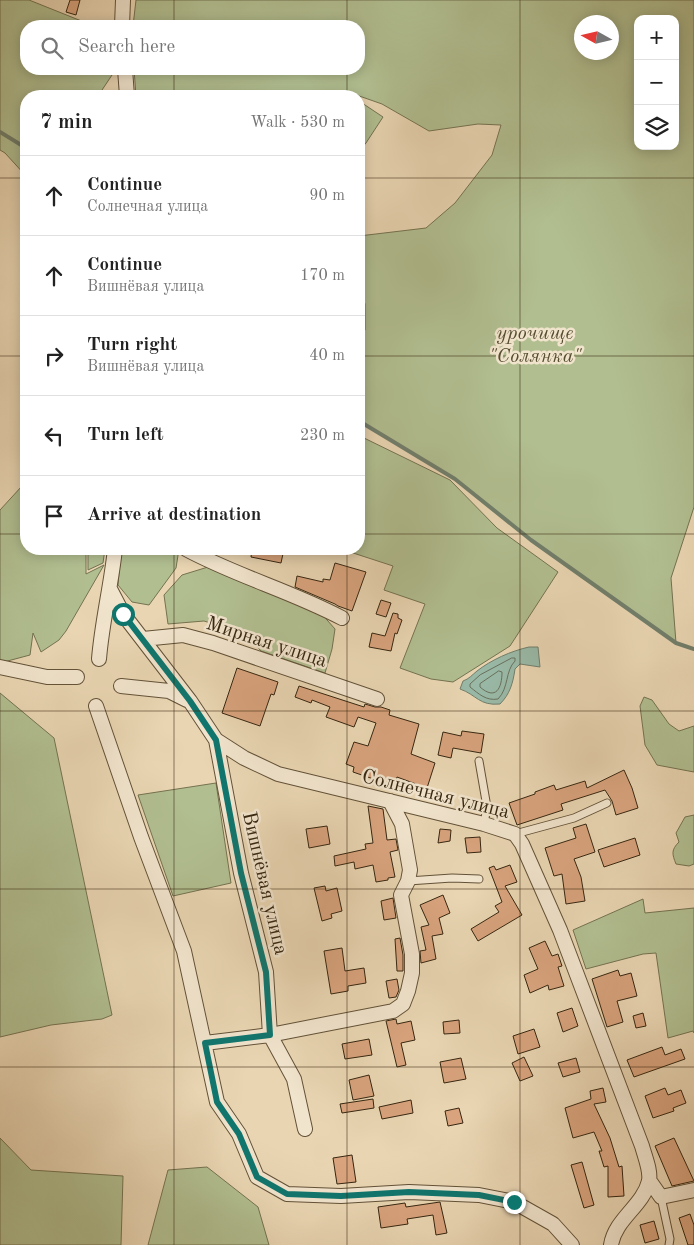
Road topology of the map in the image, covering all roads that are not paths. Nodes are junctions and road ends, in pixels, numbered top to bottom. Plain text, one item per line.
1 (123, 0) edge
2 (122, 20) edge
3 (125, 75) edge
4 (127, 90) edge
5 (114, 555) edge
6 (198, 555) edge
7 (110, 589) junction
8 (342, 618) dead end
9 (144, 639) junction
10 (99, 659) dead end
11 (0, 667) edge
12 (78, 677) dead end
13 (121, 686) dead end
14 (376, 699) dead end
15 (190, 701) junction
16 (96, 706) dead end
17 (216, 740) junction
18 (479, 761) dead end
19 (390, 801) junction
20 (607, 803) dead end
21 (484, 824) junction
22 (515, 834) junction
23 (479, 879) dead end
24 (408, 881) junction
25 (270, 1035) junction
26 (205, 1043) junction
27 (305, 1129) dead end
28 (649, 1180) junction
29 (694, 1190) edge
30 (661, 1198) junction
31 (572, 1245) edge
32 (611, 1245) edge
33 (669, 1245) edge

1 - 2 street
3 - 4 street
5 - 7 street
6 - 8 street
7 - 9 street, Солнечная улица
7 - 10 street
9 - 14 street, Мирная улица
9 - 15 street, Солнечная улица
11 - 12 street
13 - 15 street
15 - 17 street, Солнечная улица
16 - 26 street
17 - 19 street, Солнечная улица
17 - 25 street, Вишнёвая улица
18 - 21 lane
19 - 21 street, Солнечная улица
19 - 24 street
20 - 22 lane
21 - 22 street, Солнечная улица
22 - 28 street, Солнечная улица
23 - 24 lane
24 - 25 street
25 - 26 street
25 - 27 street, Вишнёвая улица
26 - 31 street
28 - 30 street
28 - 32 street
29 - 30 street
30 - 33 lane

